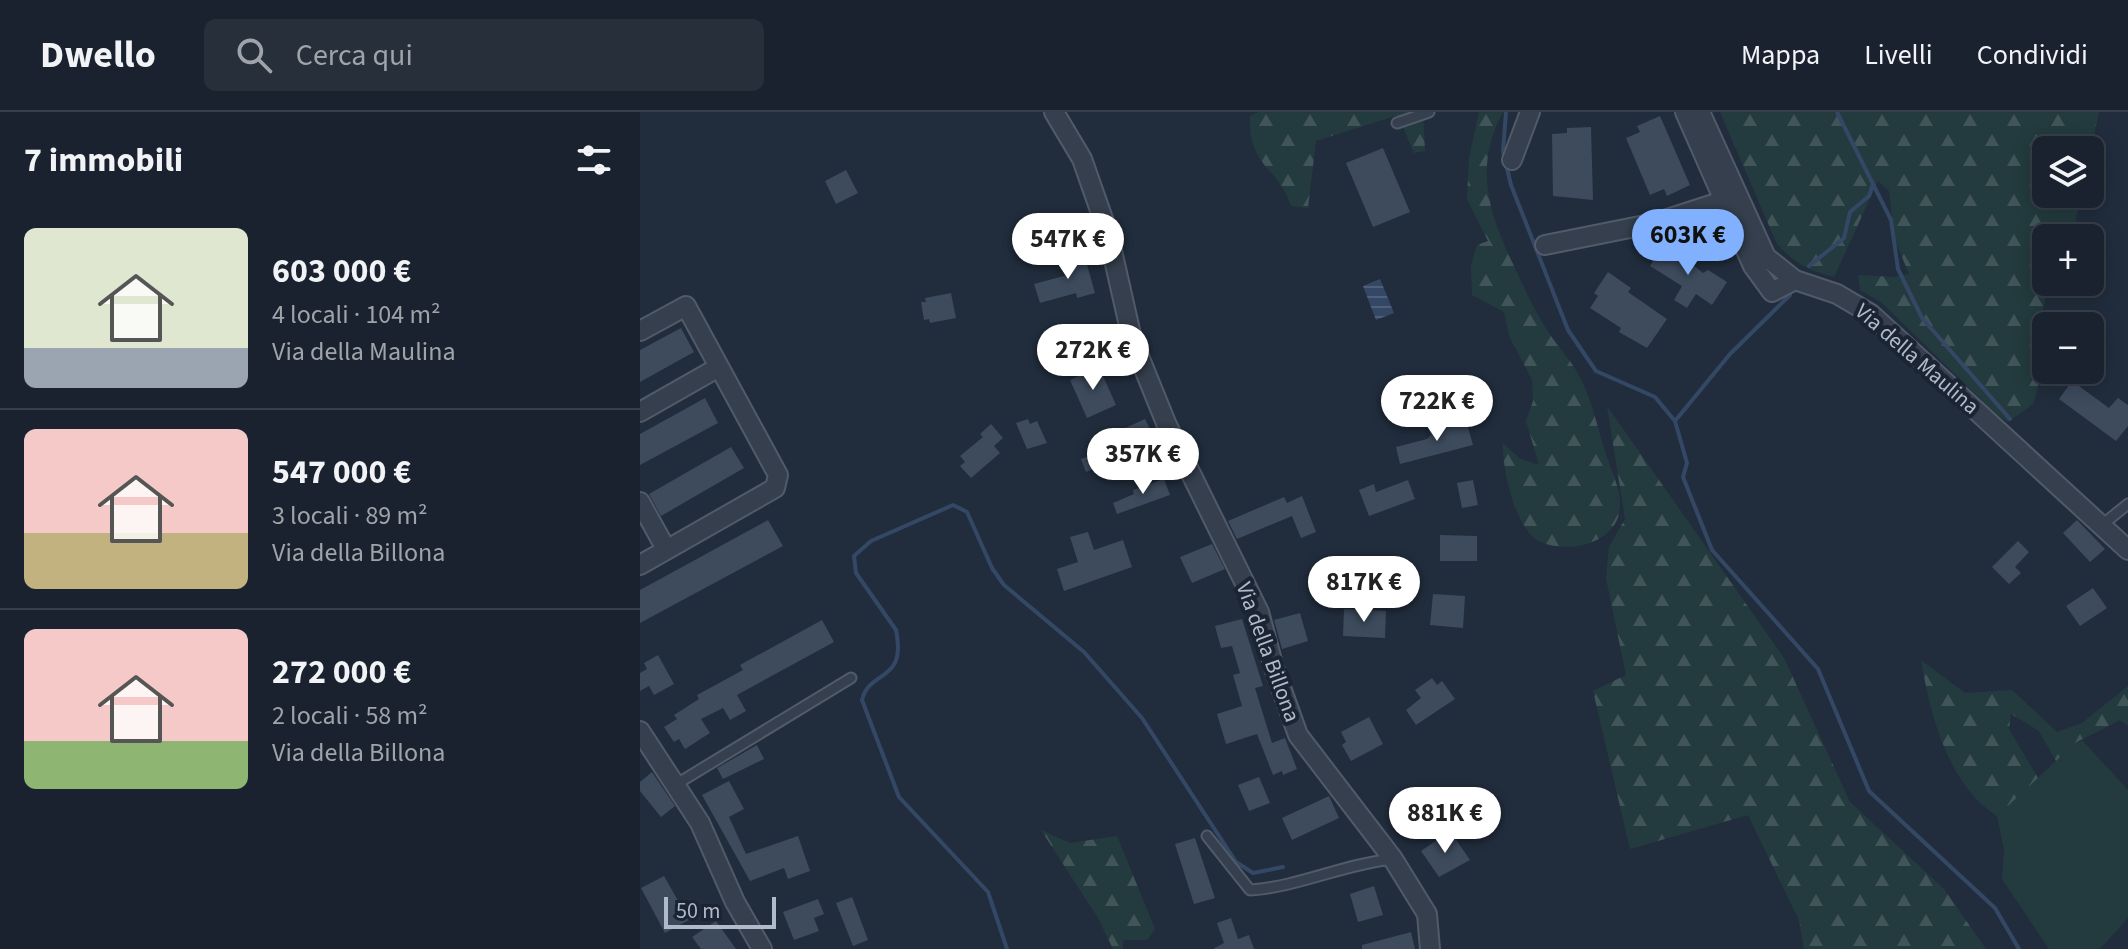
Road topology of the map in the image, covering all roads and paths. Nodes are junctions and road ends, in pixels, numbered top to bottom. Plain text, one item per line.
1 (1054, 112) edge
2 (1429, 112) edge
3 (1530, 112) edge
4 (1685, 112) edge
5 (1700, 112) edge
6 (1397, 123) dead end
7 (1512, 160) dead end
8 (1730, 198) junction
9 (1545, 245) dead end
10 (640, 331) edge
11 (719, 367) junction
12 (640, 412) edge
13 (640, 502) edge
14 (2128, 504) edge
15 (645, 522) edge
16 (2102, 525) junction
17 (666, 549) junction
18 (2128, 550) edge
19 (640, 565) edge
20 (851, 678) dead end
21 (640, 731) edge
22 (675, 785) junction
23 (1207, 836) dead end
24 (1393, 859) junction
25 (762, 949) edge
26 (1430, 949) edge

1 - 24 street, Via della Billona
2 - 6 lane
3 - 7 street
4 - 8 street
5 - 8 street, Via della Maulina
8 - 9 street
8 - 16 street, Via della Maulina
10 - 11 street
11 - 12 street
11 - 17 street
13 - 15 street
14 - 16 lane
15 - 17 street
16 - 18 street, Via della Maulina
17 - 19 street
20 - 22 lane
21 - 22 street
22 - 25 street
23 - 24 lane
24 - 26 street, Via della Billona

